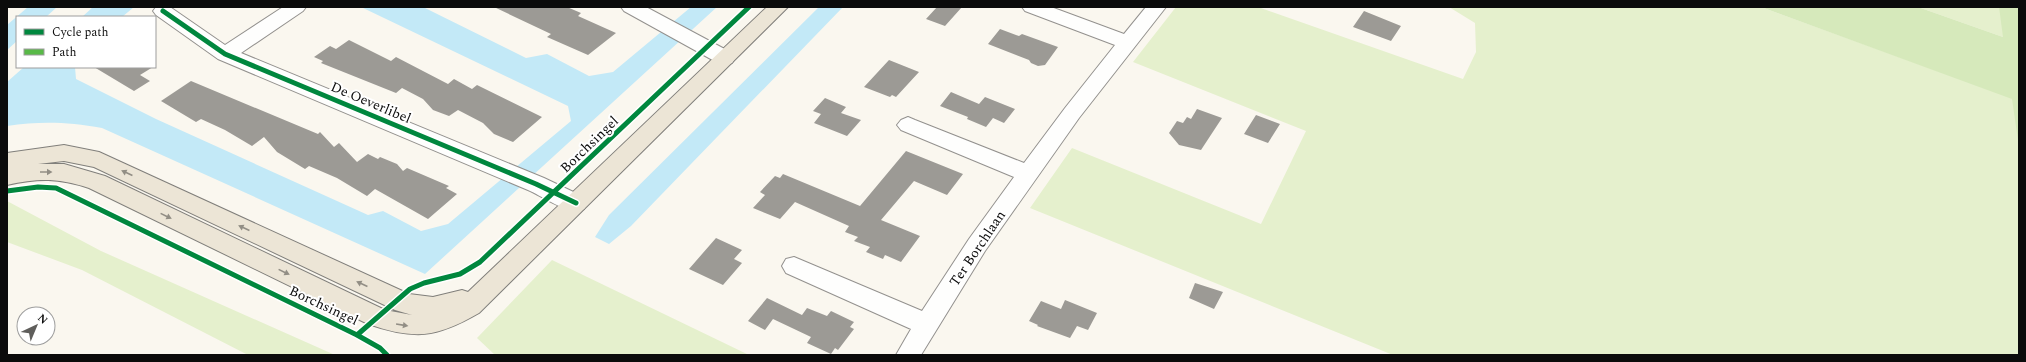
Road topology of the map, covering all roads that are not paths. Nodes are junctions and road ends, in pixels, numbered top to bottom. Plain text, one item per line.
1 (296, 7) edge
2 (631, 7) edge
3 (778, 7) edge
4 (1032, 7) edge
5 (1156, 7) edge
6 (163, 11) dead end
7 (1128, 42) junction
8 (225, 54) junction
9 (725, 58) junction
10 (908, 125) dead end
11 (7, 161) edge
12 (1029, 174) junction
13 (7, 177) edge
14 (576, 203) junction
15 (794, 266) dead end
16 (490, 286) junction
17 (926, 324) junction
18 (908, 355) edge

1 - 8 street
2 - 9 street
3 - 9 main road, Borchsingel
4 - 7 street
5 - 7 street, Ter Borchlaan
6 - 8 street, De Oeverlibel
7 - 12 street, Ter Borchlaan
8 - 14 street, De Oeverlibel
9 - 14 main road, Borchsingel
10 - 12 street
16 -> 11 main road, Borchsingel
12 - 17 street, Ter Borchlaan
13 -> 16 main road, Borchsingel
14 - 16 main road, Borchsingel
15 - 17 street
17 - 18 street, Ter Borchlaan

